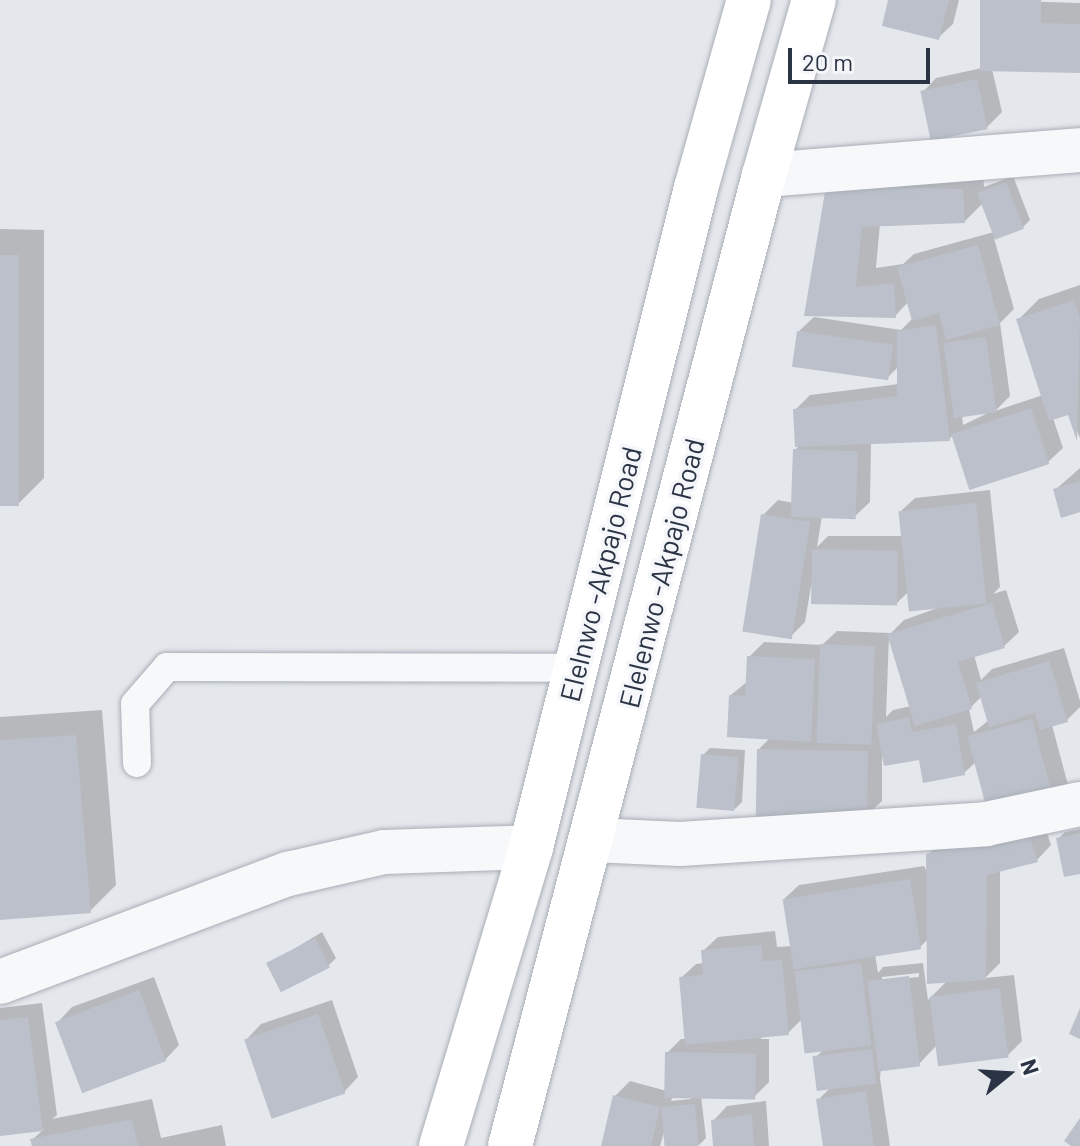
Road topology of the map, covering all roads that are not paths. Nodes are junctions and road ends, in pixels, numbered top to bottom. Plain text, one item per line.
1 (749, 0) edge
2 (814, 0) edge
3 (1080, 150) edge
4 (764, 175) junction
5 (576, 668) junction
6 (137, 763) dead end
7 (1080, 804) edge
8 (592, 840) junction
9 (531, 847) junction
10 (0, 982) edge
11 (441, 1146) edge
12 (510, 1146) edge

1 - 5 main road, Elelnwo -Akpajo Road
2 - 4 main road, Elelenwo -Akpajo Road
3 - 4 street
4 - 8 main road, Elelenwo -Akpajo Road
5 - 6 lane
5 - 9 main road, Elelnwo -Akpajo Road
7 - 8 street
8 - 12 main road, Elelenwo -Akpajo Road
9 - 10 street
9 - 11 main road, Elelnwo -Akpajo Road

